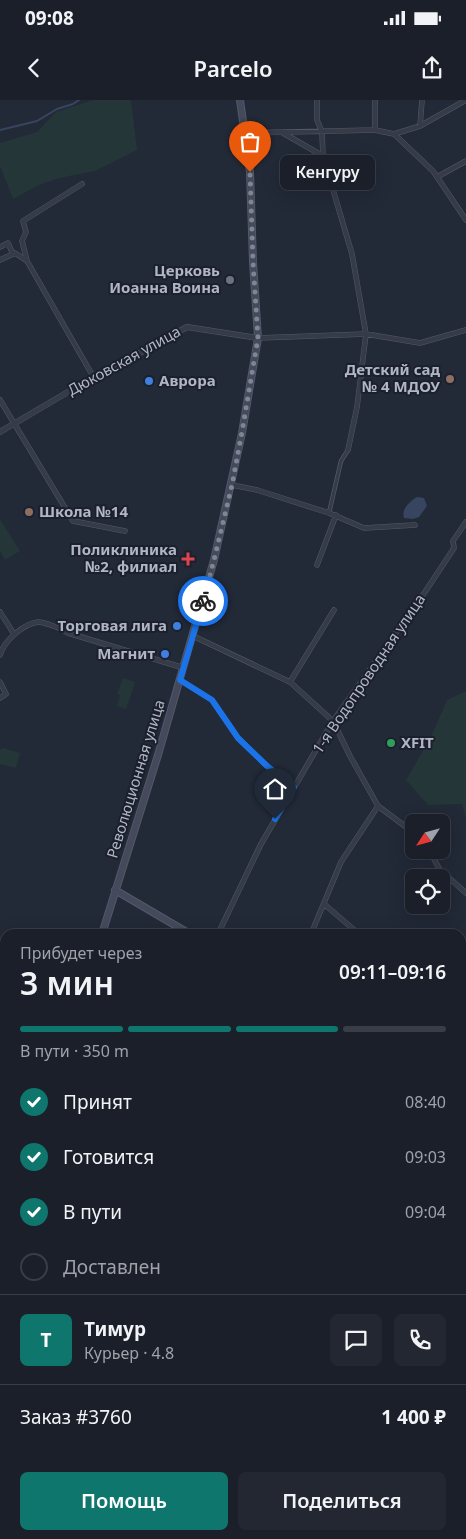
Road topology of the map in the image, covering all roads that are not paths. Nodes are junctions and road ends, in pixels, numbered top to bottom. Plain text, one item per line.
1 (240, 100) edge
2 (317, 100) edge
3 (375, 100) edge
4 (422, 100) edge
5 (466, 100) edge
6 (420, 126) junction
7 (375, 130) junction
8 (282, 132) junction
9 (322, 132) junction
10 (245, 133) junction
11 (394, 134) junction
12 (323, 156) junction
13 (466, 161) edge
14 (436, 177) junction
15 (82, 184) dead end
16 (466, 220) edge
17 (0, 247) edge
18 (13, 254) junction
19 (0, 260) edge
20 (27, 261) junction
21 (466, 330) edge
22 (366, 334) junction
23 (258, 338) junction
24 (94, 378) junction
25 (0, 400) edge
26 (14, 424) junction
27 (0, 432) edge
28 (348, 450) joint
29 (232, 485) junction
30 (329, 513) junction
31 (336, 515) junction
32 (466, 522) edge
33 (415, 525) dead end
34 (125, 531) dead end
35 (317, 565) dead end
36 (334, 610) dead end
37 (0, 612) edge
38 (14, 634) junction
39 (193, 636) junction
40 (0, 655) edge
41 (184, 668) junction
42 (180, 680) junction
43 (0, 682) edge
44 (290, 682) junction
45 (0, 698) edge
46 (333, 721) junction
47 (294, 787) junction
48 (378, 806) junction
49 (405, 826) edge
50 (434, 859) edge
51 (115, 890) junction
52 (466, 893) edge
53 (324, 904) junction
54 (103, 929) edge
55 (181, 929) edge
56 (220, 929) edge
57 (313, 929) edge
58 (353, 929) edge

1 - 10 main road, Революционная улица
2 - 9 street
3 - 7 street
4 - 6 street
5 - 6 street
6 - 11 street
7 - 9 street
7 - 11 street
8 - 9 street
8 - 10 street
8 - 12 street
9 - 12 street
10 - 23 main road, Революционная улица
11 - 14 street
12 - 22 street
13 - 14 street
14 - 16 street
15 - 20 street
17 - 18 street
18 - 19 street
18 - 20 street
20 - 24 street
21 - 22 street
22 - 23 street
22 - 28 street
23 - 24 street, Дюковская улица
23 - 29 main road, Революционная улица
24 - 26 street, Дюковская улица
25 - 26 street
26 - 27 street, Дюковская улица
26 - 34 street
28 - 30 street
29 - 30 street
29 - 39 main road, Революционная улица
30 - 31 street
31 - 33 street
31 - 35 street
32 - 46 street, 1-я Водопроводная улица
36 - 44 street
37 - 38 street
38 - 40 street
38 - 41 street
39 - 41 main road, Революционная улица
39 - 44 street
41 - 42 main road, Революционная улица
42 - 47 street
42 - 51 main road, Революционная улица
43 - 45 street
44 - 46 street
46 - 47 street, 1-я Водопроводная улица
46 - 48 street
47 - 56 street, 1-я Водопроводная улица
48 - 49 street
48 - 53 street
50 - 52 street
51 - 54 main road, Революционная улица
51 - 55 main road
53 - 57 street
53 - 58 street

